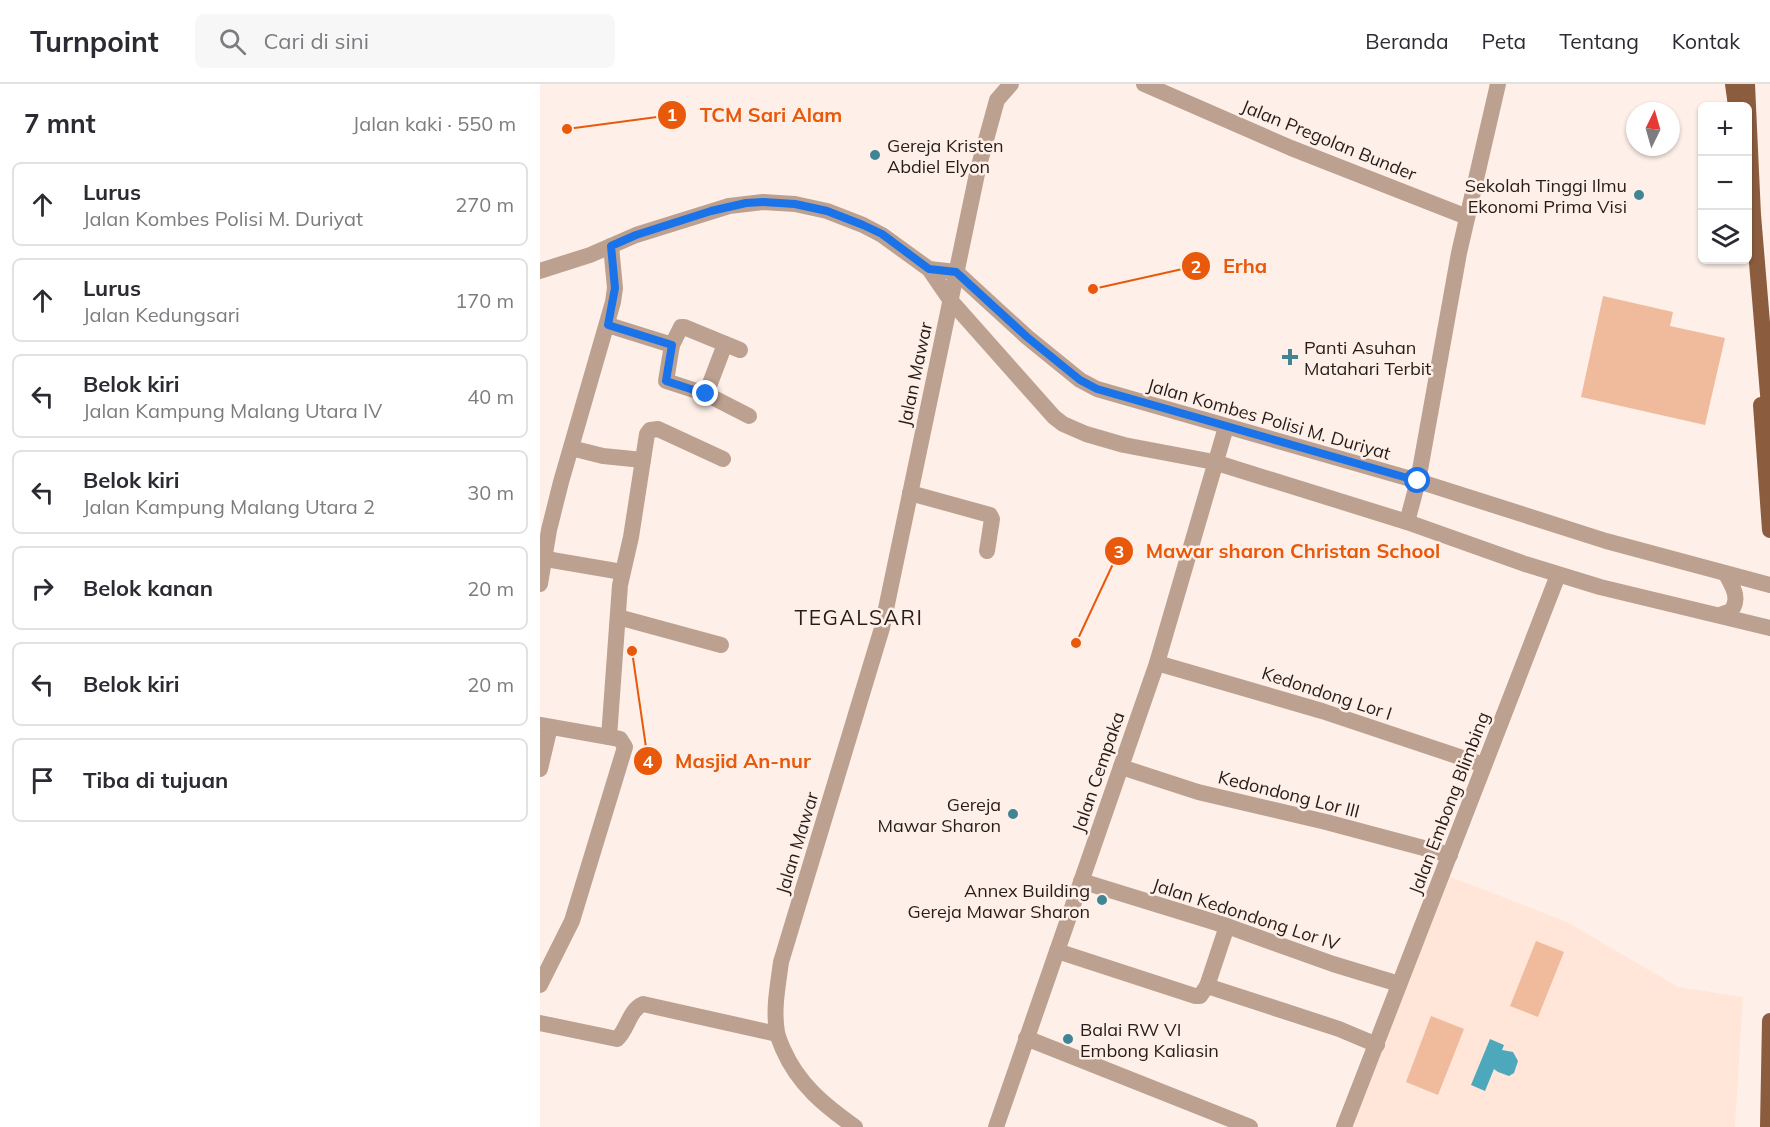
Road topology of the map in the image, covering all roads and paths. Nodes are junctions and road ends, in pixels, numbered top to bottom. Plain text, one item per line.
1 (1011, 84) edge
2 (1144, 84) edge
3 (1498, 84) edge
4 (1733, 84) edge
5 (1747, 84) edge
6 (1735, 102) edge
7 (1467, 217) junction
8 (611, 246) junction
9 (1747, 264) edge
10 (929, 269) junction
11 (540, 271) edge
12 (956, 272) junction
13 (951, 301) junction
14 (608, 325) junction
15 (672, 345) junction
16 (706, 394) junction
17 (749, 416) dead end
18 (1770, 418) edge
19 (1226, 427) junction
20 (572, 448) junction
21 (723, 459) dead end
22 (643, 460) junction
23 (1214, 462) junction
24 (1418, 481) junction
25 (910, 493) junction
26 (1407, 522) junction
27 (1770, 530) edge
28 (987, 551) dead end
29 (546, 559) junction
30 (622, 572) junction
31 (1726, 574) junction
32 (1558, 575) junction
33 (540, 584) edge
34 (1770, 585) edge
35 (1720, 615) junction
36 (618, 617) junction
37 (1770, 628) edge
38 (721, 645) dead end
39 (1157, 663) junction
40 (545, 726) edge
41 (609, 737) junction
42 (1484, 765) junction
43 (1121, 767) junction
44 (540, 769) edge
45 (1449, 855) junction
46 (1081, 881) junction
47 (1227, 926) junction
48 (1057, 951) junction
49 (1399, 984) junction
50 (540, 985) edge
51 (1206, 986) junction
52 (1770, 1022) edge
53 (540, 1023) edge
54 (777, 1034) junction
55 (1026, 1038) junction
56 (1377, 1046) junction
57 (855, 1127) edge
58 (996, 1127) edge
59 (1250, 1127) edge
60 (1344, 1127) edge
61 (1768, 1127) edge

1 - 12 street
2 - 7 street, Jalan Pregolan Bunder
3 - 7 street
4 - 6 main road
5 - 18 main road
7 - 24 street
8 - 10 street
8 - 11 street
8 - 14 street
9 - 27 main road
10 - 12 street
10 - 13 street
12 - 13 street
12 - 19 street, Jalan Kombes Polisi M. Duriyat
13 - 23 street
13 - 25 street, Jalan Mawar
14 - 15 street
14 - 20 street
15 - 16 street
15 - 16 street
16 - 17 street
19 - 23 street, Jalan Cempaka
19 - 24 street, Jalan Kombes Polisi M. Duriyat
20 - 22 street
20 - 29 street
21 - 22 street
22 - 30 street
23 - 26 street
23 - 39 street, Jalan Cempaka
24 - 26 street
24 - 31 street, Jalan Kombes Polisi M. Duriyat
25 - 28 street
25 - 54 street, Jalan Mawar
26 - 32 street
29 - 30 street
29 - 33 street
30 - 36 street
31 - 34 street, Jalan Kombes Polisi M. Duriyat
31 - 35 street
32 - 35 street
32 - 42 street, Jalan Embong Blimbing
35 - 37 street
36 - 38 street
36 - 41 street
39 - 42 street, Kedondong Lor I
39 - 43 street, Jalan Cempaka
40 - 41 street
40 - 44 street
41 - 50 street
42 - 45 street, Jalan Embong Blimbing
43 - 45 street, Kedondong Lor III
43 - 46 street, Jalan Cempaka
45 - 49 street, Jalan Embong Blimbing
46 - 47 street, Jalan Kedondong Lor IV
46 - 48 street, Jalan Cempaka
47 - 49 street, Jalan Kedondong Lor IV
47 - 51 street
48 - 51 street
48 - 55 street, Jalan Cempaka
49 - 56 street, Jalan Embong Blimbing
51 - 56 street
52 - 61 main road
53 - 54 street
54 - 57 street, Jalan Mawar
55 - 58 street, Jalan Cempaka
55 - 59 street
56 - 60 street, Jalan Embong Blimbing

